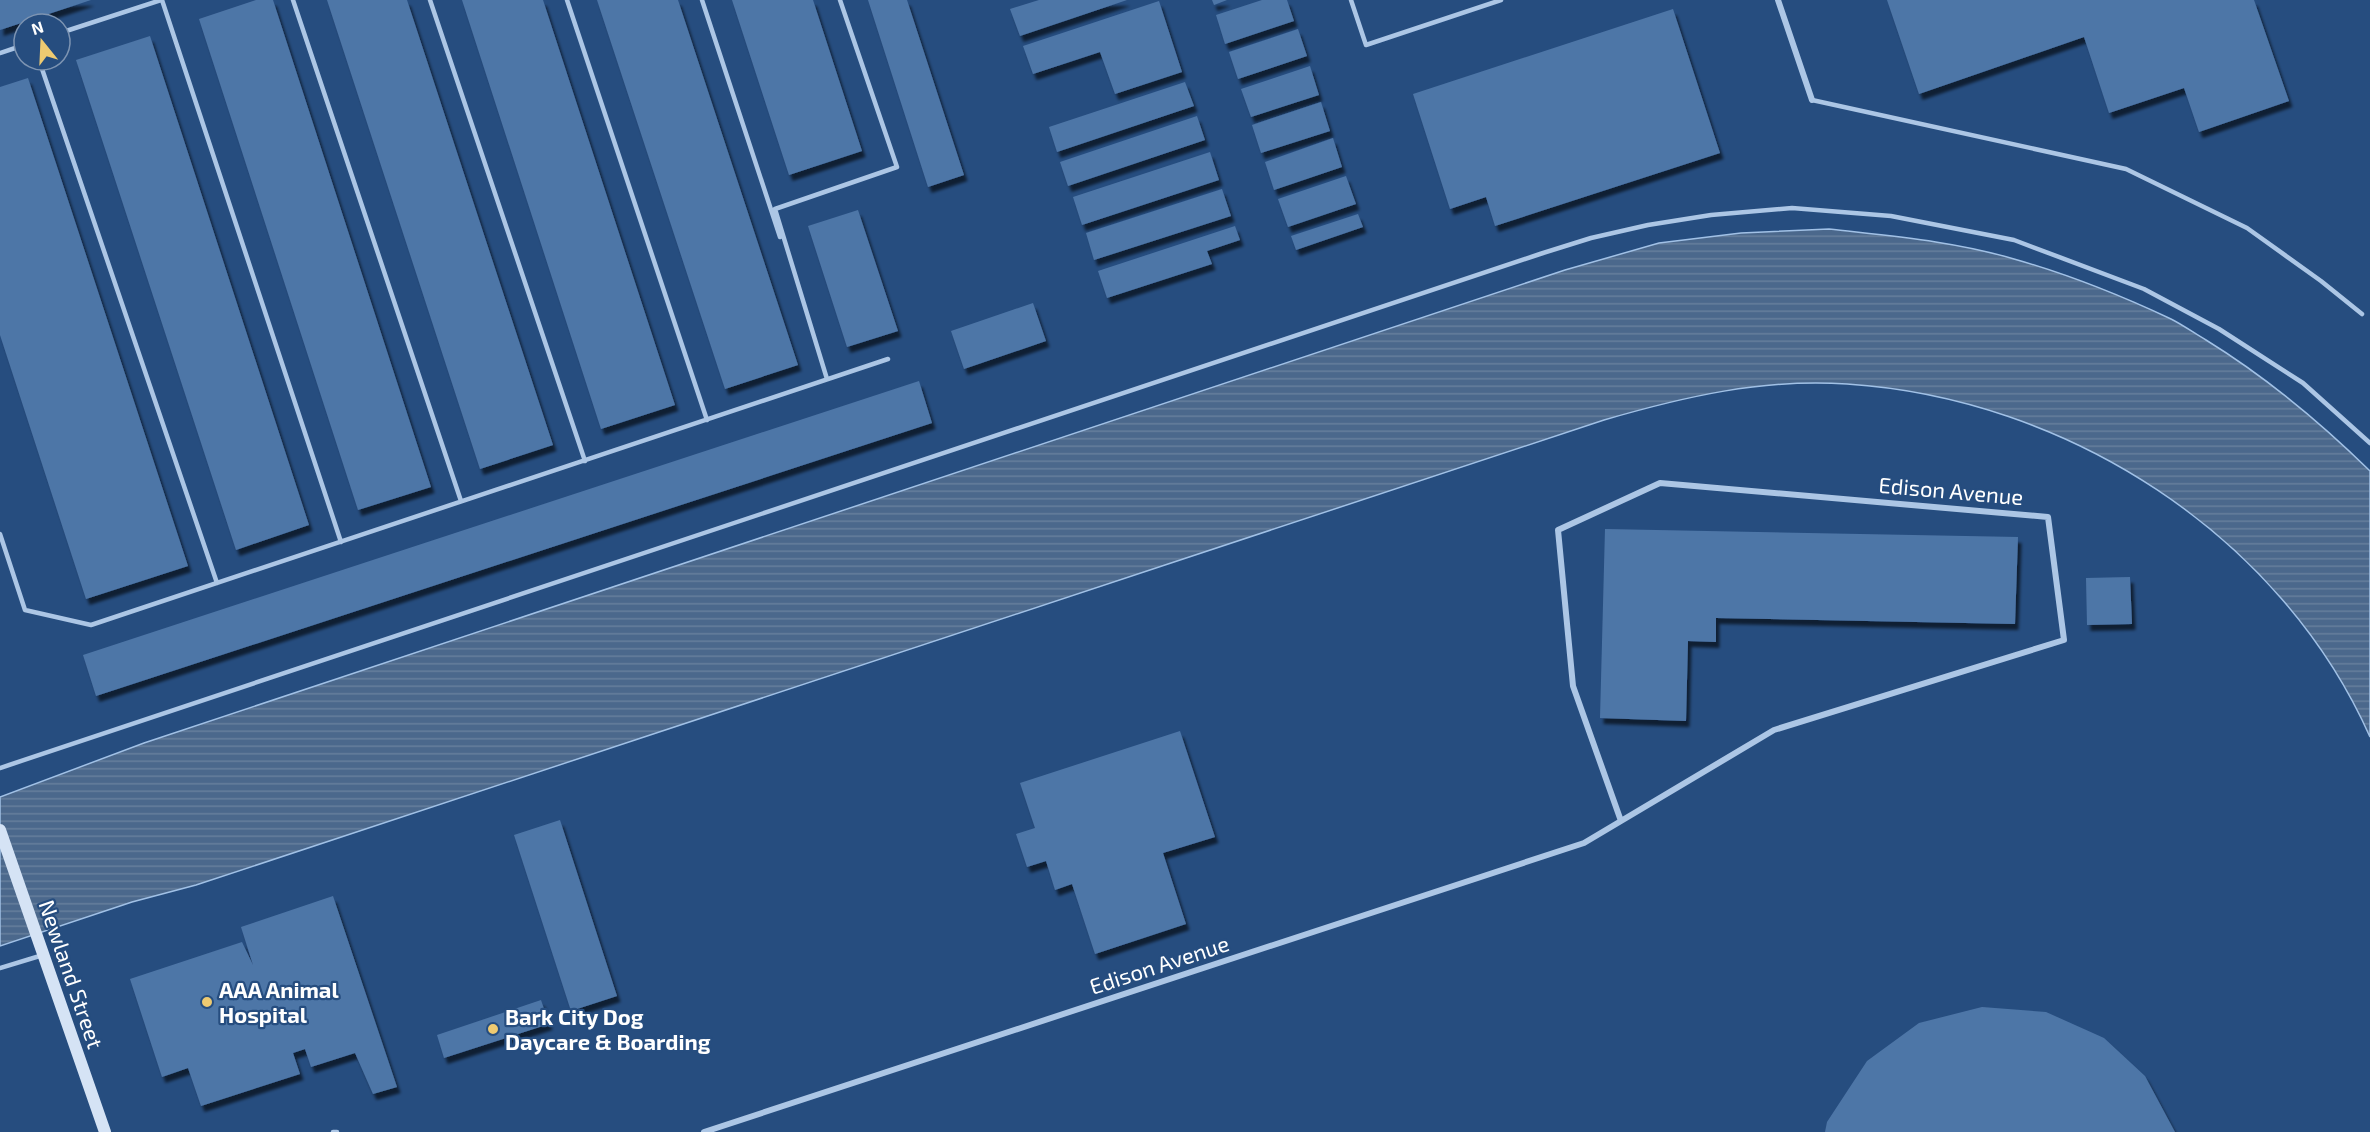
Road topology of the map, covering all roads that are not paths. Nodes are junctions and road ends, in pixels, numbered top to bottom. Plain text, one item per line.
1 (162, 0) edge
2 (293, 0) edge
3 (430, 0) edge
4 (567, 0) edge
5 (702, 0) edge
6 (840, 0) edge
7 (1352, 0) edge
8 (1501, 0) edge
9 (1778, 0) edge
10 (72, 29) edge
11 (43, 72) edge
12 (1812, 100) joint
13 (2362, 314) dead end
14 (888, 359) dead end
15 (827, 379) junction
16 (707, 420) junction
17 (2370, 443) edge
18 (585, 461) junction
19 (461, 501) junction
20 (0, 534) edge
21 (341, 542) junction
22 (217, 583) junction
23 (0, 768) edge
24 (1621, 821) junction
25 (0, 830) edge
26 (43, 955) junction
27 (0, 968) edge
28 (105, 1132) edge
29 (704, 1132) edge

1 - 10 lane
1 - 21 lane
2 - 19 lane
3 - 18 lane
4 - 16 lane
5 - 15 lane
6 - 15 lane
7 - 8 lane
9 - 12 street
11 - 22 lane
12 - 13 lane
14 - 15 lane
15 - 16 lane
16 - 18 lane
17 - 23 lane
18 - 19 lane
19 - 21 lane
20 - 22 lane
21 - 22 lane
24 - 24 street, Edison Avenue
24 - 29 street, Edison Avenue
25 - 26 street, Newland Street
26 - 27 lane
26 - 28 street, Newland Street

